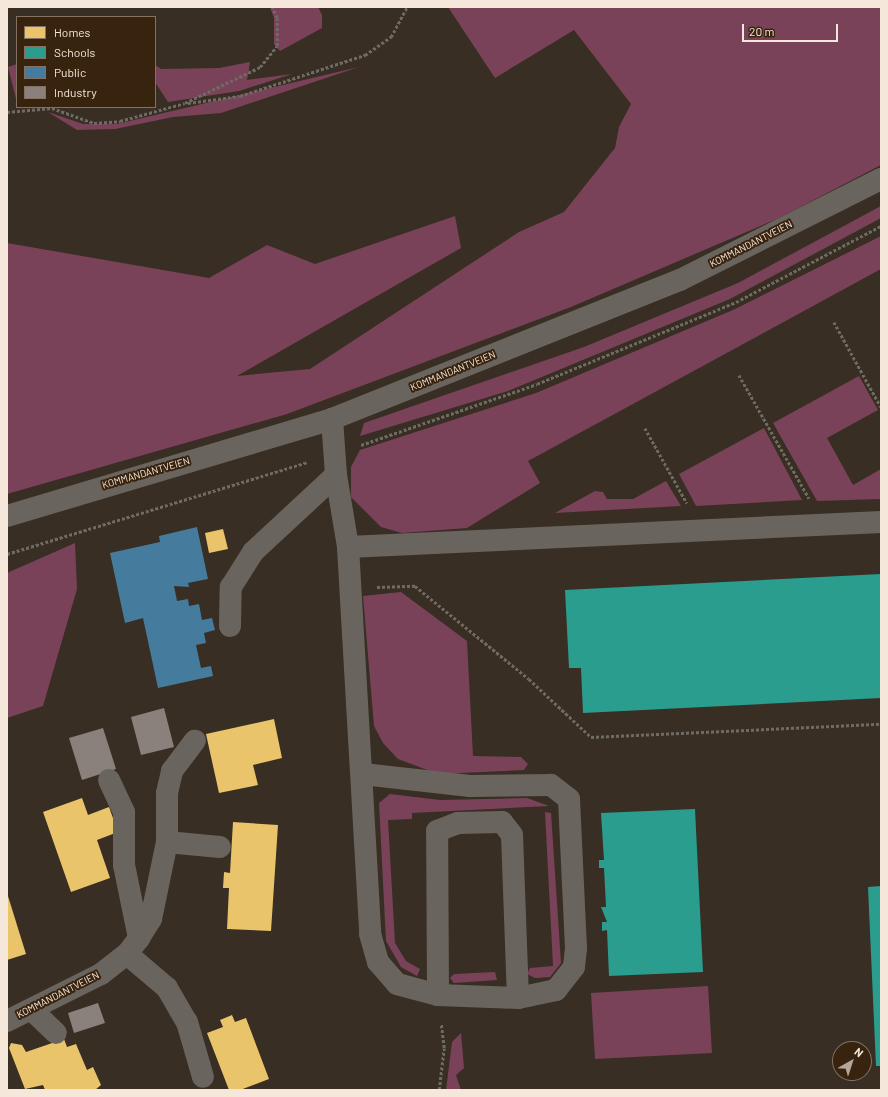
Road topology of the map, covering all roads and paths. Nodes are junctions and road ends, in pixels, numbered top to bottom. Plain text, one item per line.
1 (272, 7) edge
2 (407, 7) edge
3 (184, 103) junction
4 (7, 112) edge
5 (881, 179) edge
6 (881, 226) edge
7 (834, 322) dead end
8 (739, 375) dead end
9 (881, 406) edge
10 (332, 419) junction
11 (645, 428) dead end
12 (336, 464) junction
13 (811, 502) dead end
14 (690, 509) dead end
15 (7, 516) edge
16 (881, 522) edge
17 (348, 547) junction
18 (7, 554) edge
19 (351, 588) junction
20 (230, 626) dead end
21 (881, 724) edge
22 (195, 741) dead end
23 (363, 774) junction
24 (109, 780) dead end
25 (167, 842) junction
26 (220, 847) dead end
27 (133, 946) junction
28 (438, 995) junction
29 (518, 998) junction
30 (32, 1010) junction
31 (7, 1021) edge
32 (56, 1033) dead end
33 (203, 1077) dead end
34 (439, 1090) edge

1 - 3 path
2 - 3 path
3 - 4 path
5 - 10 street, KOMMANDANTVEIEN
6 - 12 path
7 - 9 path
8 - 13 path
10 - 12 street
10 - 15 street, KOMMANDANTVEIEN
11 - 14 path
12 - 17 street
12 - 18 path
12 - 20 street
16 - 17 street
17 - 19 street
19 - 21 path
19 - 23 street
22 - 25 street, KOMMANDANTVEIEN
23 - 28 street
23 - 29 street
24 - 27 street
25 - 26 street
25 - 27 street, KOMMANDANTVEIEN
27 - 30 street, KOMMANDANTVEIEN
27 - 33 street
28 - 29 street
28 - 29 street
28 - 34 path
30 - 31 street, KOMMANDANTVEIEN
30 - 32 street

